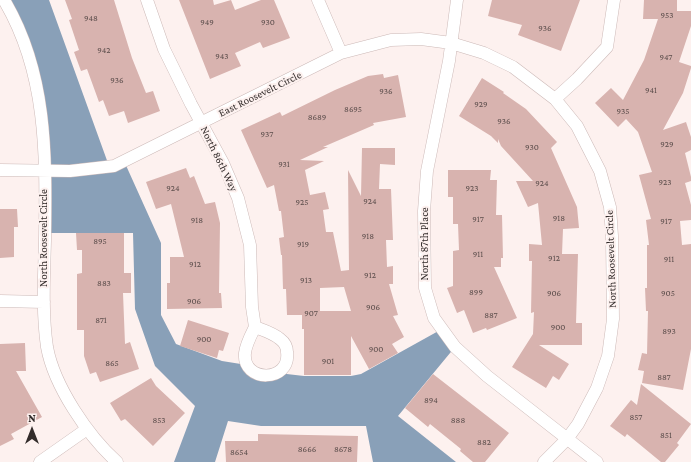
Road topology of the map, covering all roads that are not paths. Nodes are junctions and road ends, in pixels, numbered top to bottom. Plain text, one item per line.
1 (4, 0) edge
2 (147, 0) edge
3 (318, 0) edge
4 (457, 0) edge
5 (614, 0) edge
6 (451, 43) junction
7 (341, 54) junction
8 (555, 99) junction
9 (201, 123) junction
10 (0, 170) edge
11 (44, 171) junction
12 (0, 302) edge
13 (44, 302) junction
14 (255, 327) dead end
15 (87, 429) junction
16 (567, 439) junction
17 (40, 462) edge
18 (117, 462) edge
19 (544, 462) edge
20 (597, 462) edge

1 - 11 street, North Roosevelt Circle
2 - 9 street, North 86th Way
3 - 7 street
4 - 6 street, North 87th Place
5 - 8 street
6 - 7 street, North Roosevelt Circle
6 - 8 street, North Roosevelt Circle
6 - 16 street, North 87th Place
7 - 9 street, East Roosevelt Circle
8 - 16 street, North Roosevelt Circle
9 - 11 street, East Roosevelt Circle
9 - 14 street, North 86th Way
10 - 11 street, East Roosevelt Circle
11 - 13 street, North Roosevelt Circle
12 - 13 street
13 - 15 street, North Roosevelt Circle
15 - 17 street
15 - 18 street, North Roosevelt Circle
16 - 19 street
16 - 20 street, North 87th Place

